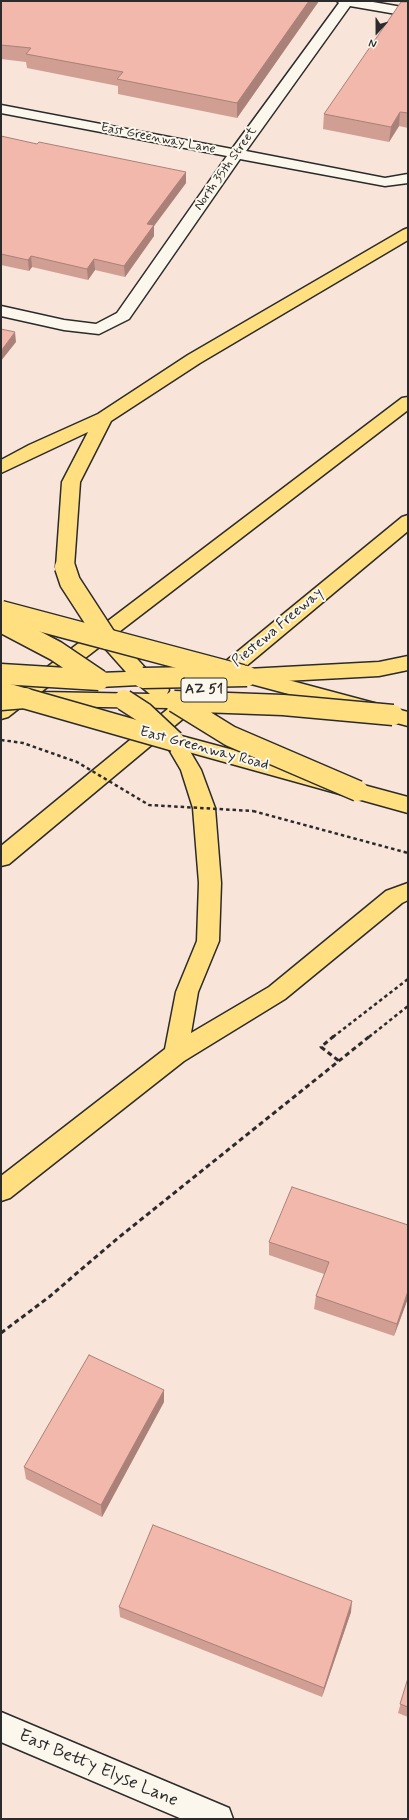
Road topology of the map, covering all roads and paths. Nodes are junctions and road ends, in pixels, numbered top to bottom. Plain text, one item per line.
1 (346, 1) edge
2 (408, 12) edge
3 (1, 109) edge
4 (236, 154) junction
5 (408, 178) edge
6 (408, 233) edge
7 (1, 311) edge
8 (408, 402) edge
9 (104, 418) junction
10 (1, 467) edge
11 (408, 521) edge
12 (1, 611) edge
13 (1, 622) edge
14 (107, 639) junction
15 (403, 664) edge
16 (1, 674) edge
17 (247, 676) junction
18 (143, 678) junction
19 (99, 680) junction
20 (1, 692) edge
21 (25, 698) junction
22 (1, 700) edge
23 (124, 700) junction
24 (174, 701) junction
25 (1, 712) edge
26 (401, 717) edge
27 (1, 740) edge
28 (174, 741) junction
29 (358, 791) junction
30 (408, 805) edge
31 (204, 808) junction
32 (408, 853) edge
33 (1, 858) edge
34 (408, 891) edge
35 (408, 979) edge
36 (408, 1006) edge
37 (176, 1054) junction
38 (339, 1062) junction
39 (1, 1190) edge
40 (1, 1333) edge
41 (1, 1727) edge
42 (218, 1819) edge

1 - 2 street
1 - 4 street, North 35th Street
3 - 4 street, East Greenway Lane
4 - 5 street, East Greenway Lane
4 - 7 street, North 35th Street
6 - 9 main road
8 - 25 main road
9 - 10 main road
9 - 14 main road, bridge
11 - 33 main road, Piestewa Freeway / AZ 51
12 - 14 main road, bridge
13 - 19 main road, bridge
14 - 17 main road, bridge
14 - 18 main road
15 - 17 main road
16 - 19 main road, bridge
17 - 18 main road, bridge
17 - 26 main road, bridge
18 - 19 main road
18 - 24 main road
19 - 23 main road
20 - 21 main road, East Greenway Road, bridge
21 - 22 main road, bridge
21 - 23 main road, bridge
21 - 28 main road, East Greenway Road, bridge
23 - 24 main road
23 - 28 main road, bridge
24 - 26 main road, bridge
24 - 29 main road, bridge
27 - 31 path, bridge
28 - 29 main road, East Greenway Road, bridge
28 - 31 main road
29 - 30 main road, East Greenway Road
31 - 32 path, bridge
31 - 37 main road
34 - 37 main road
35 - 38 path
36 - 38 path
37 - 39 main road
38 - 40 path
41 - 42 street, East Betty Elyse Lane

